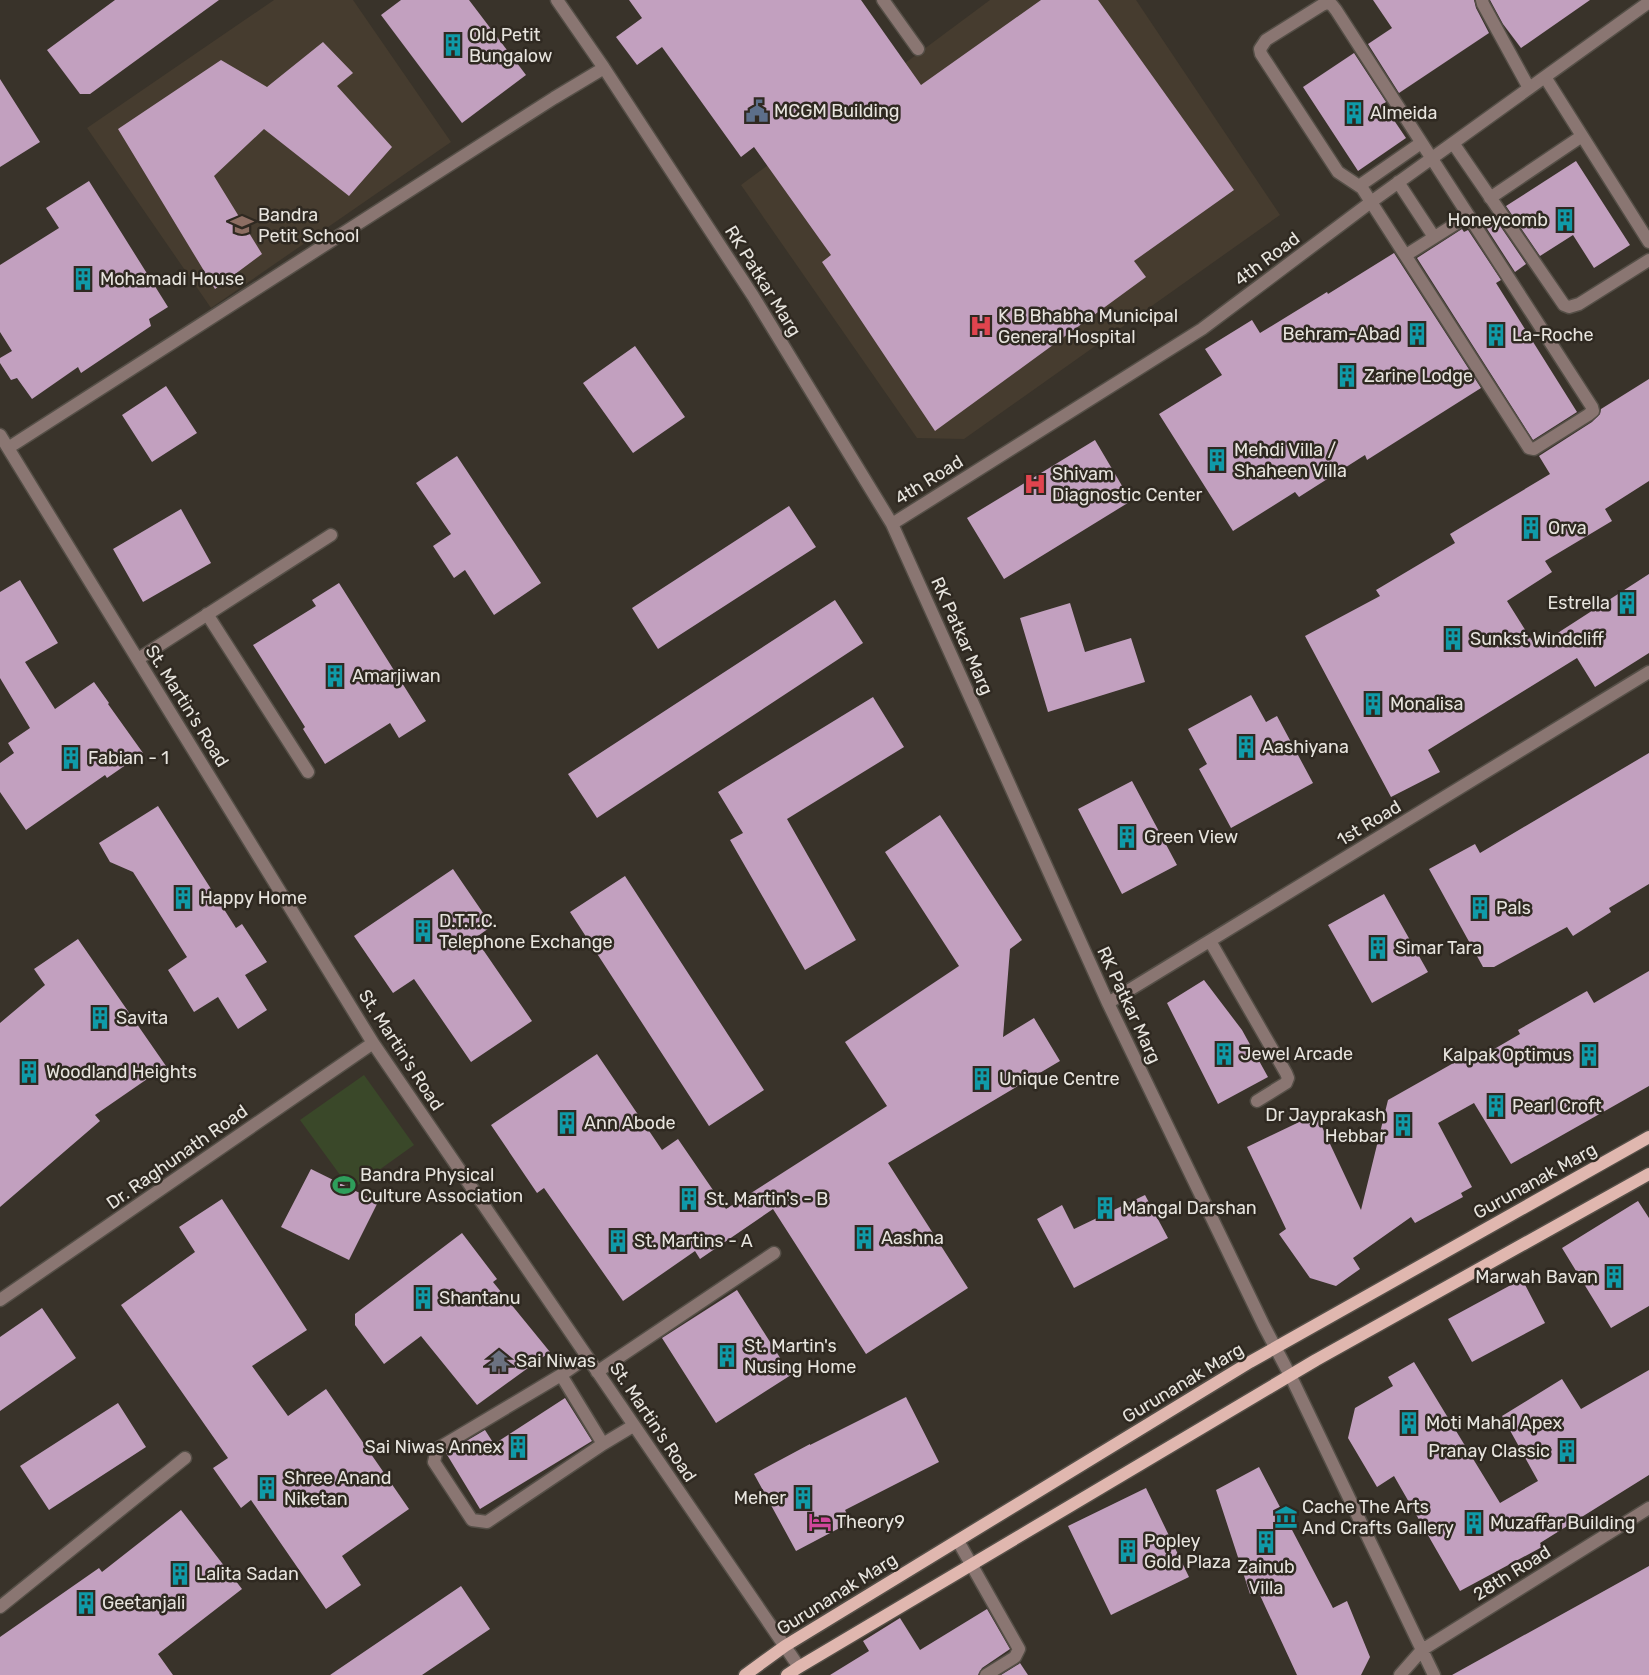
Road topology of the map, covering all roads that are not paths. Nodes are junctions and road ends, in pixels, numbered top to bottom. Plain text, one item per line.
1 (557, 0) edge
2 (883, 0) edge
3 (1482, 0) edge
4 (1649, 2) edge
5 (918, 49) dead end
6 (604, 68) junction
7 (1545, 77) junction
8 (1530, 88) junction
9 (1582, 136) junction
10 (1421, 143) junction
11 (1453, 143) junction
12 (1431, 158) junction
13 (1398, 182) junction
14 (1360, 186) junction
15 (1490, 198) junction
16 (1371, 202) junction
17 (1468, 216) junction
18 (1434, 237) junction
19 (1649, 242) edge
20 (1406, 256) junction
21 (1649, 260) edge
22 (0, 435) edge
23 (8, 448) junction
24 (892, 524) junction
25 (331, 534) dead end
26 (207, 614) junction
27 (138, 659) junction
28 (1649, 672) edge
29 (308, 772) dead end
30 (1210, 941) junction
31 (1108, 1003) junction
32 (373, 1043) junction
33 (1257, 1101) dead end
34 (1649, 1137) edge
35 (1649, 1174) edge
36 (774, 1252) dead end
37 (0, 1300) edge
38 (1276, 1347) junction
39 (587, 1357) junction
40 (597, 1372) junction
41 (561, 1374) junction
42 (1291, 1376) junction
43 (633, 1426) junction
44 (603, 1444) junction
45 (185, 1458) dead end
46 (1649, 1508) edge
47 (958, 1541) junction
48 (972, 1565) junction
49 (0, 1608) edge
50 (785, 1646) junction
51 (1422, 1650) junction
52 (799, 1667) junction
53 (745, 1675) edge
54 (787, 1675) edge
55 (986, 1675) edge
56 (1400, 1675) edge
57 (1434, 1675) edge

1 - 6 street, RK Patkar Marg
2 - 5 street
3 - 8 street
4 - 7 street, 4th Road
6 - 23 street
6 - 24 street, RK Patkar Marg
7 - 8 street, 4th Road
7 - 9 street
8 - 11 street, 4th Road
9 - 15 street
9 - 19 street
10 - 12 street
10 - 14 street
10 - 14 street
11 - 12 street, 4th Road
11 - 15 street
12 - 13 street, 4th Road
12 - 17 street
13 - 16 street, 4th Road
13 - 18 street
14 - 16 street
15 - 21 street
16 - 20 street
16 - 24 street, 4th Road
17 - 18 street
17 - 20 street
18 - 20 street
22 - 23 street, St. Martin's Road
23 - 27 street, St. Martin's Road
24 - 31 street, RK Patkar Marg
25 - 26 street
26 - 27 street
26 - 29 street
27 - 32 street, St. Martin's Road
28 - 30 street, 1st Road
30 - 31 street, 1st Road
30 - 33 street
31 - 38 street, RK Patkar Marg
32 - 37 street, Dr. Raghunath Road
32 - 39 street, St. Martin's Road
34 - 38 main road, Gurunanak Marg
35 - 42 main road
36 - 40 street
38 - 42 street, RK Patkar Marg
38 - 47 main road, Gurunanak Marg
39 - 40 street, St. Martin's Road
39 - 41 street
40 - 43 street, St. Martin's Road
41 - 44 street
41 - 44 street
42 - 48 main road
42 - 51 street, RK Patkar Marg
43 - 44 street
43 - 50 street, St. Martin's Road
45 - 49 street
46 - 51 street, 28th Road
47 - 48 street
47 - 50 main road, Gurunanak Marg
48 - 52 main road
48 - 55 street
50 - 52 street, St. Martin's Road
50 - 53 main road, Gurunanak Marg
51 - 56 street, 28th Road
51 - 57 street
52 - 54 main road

